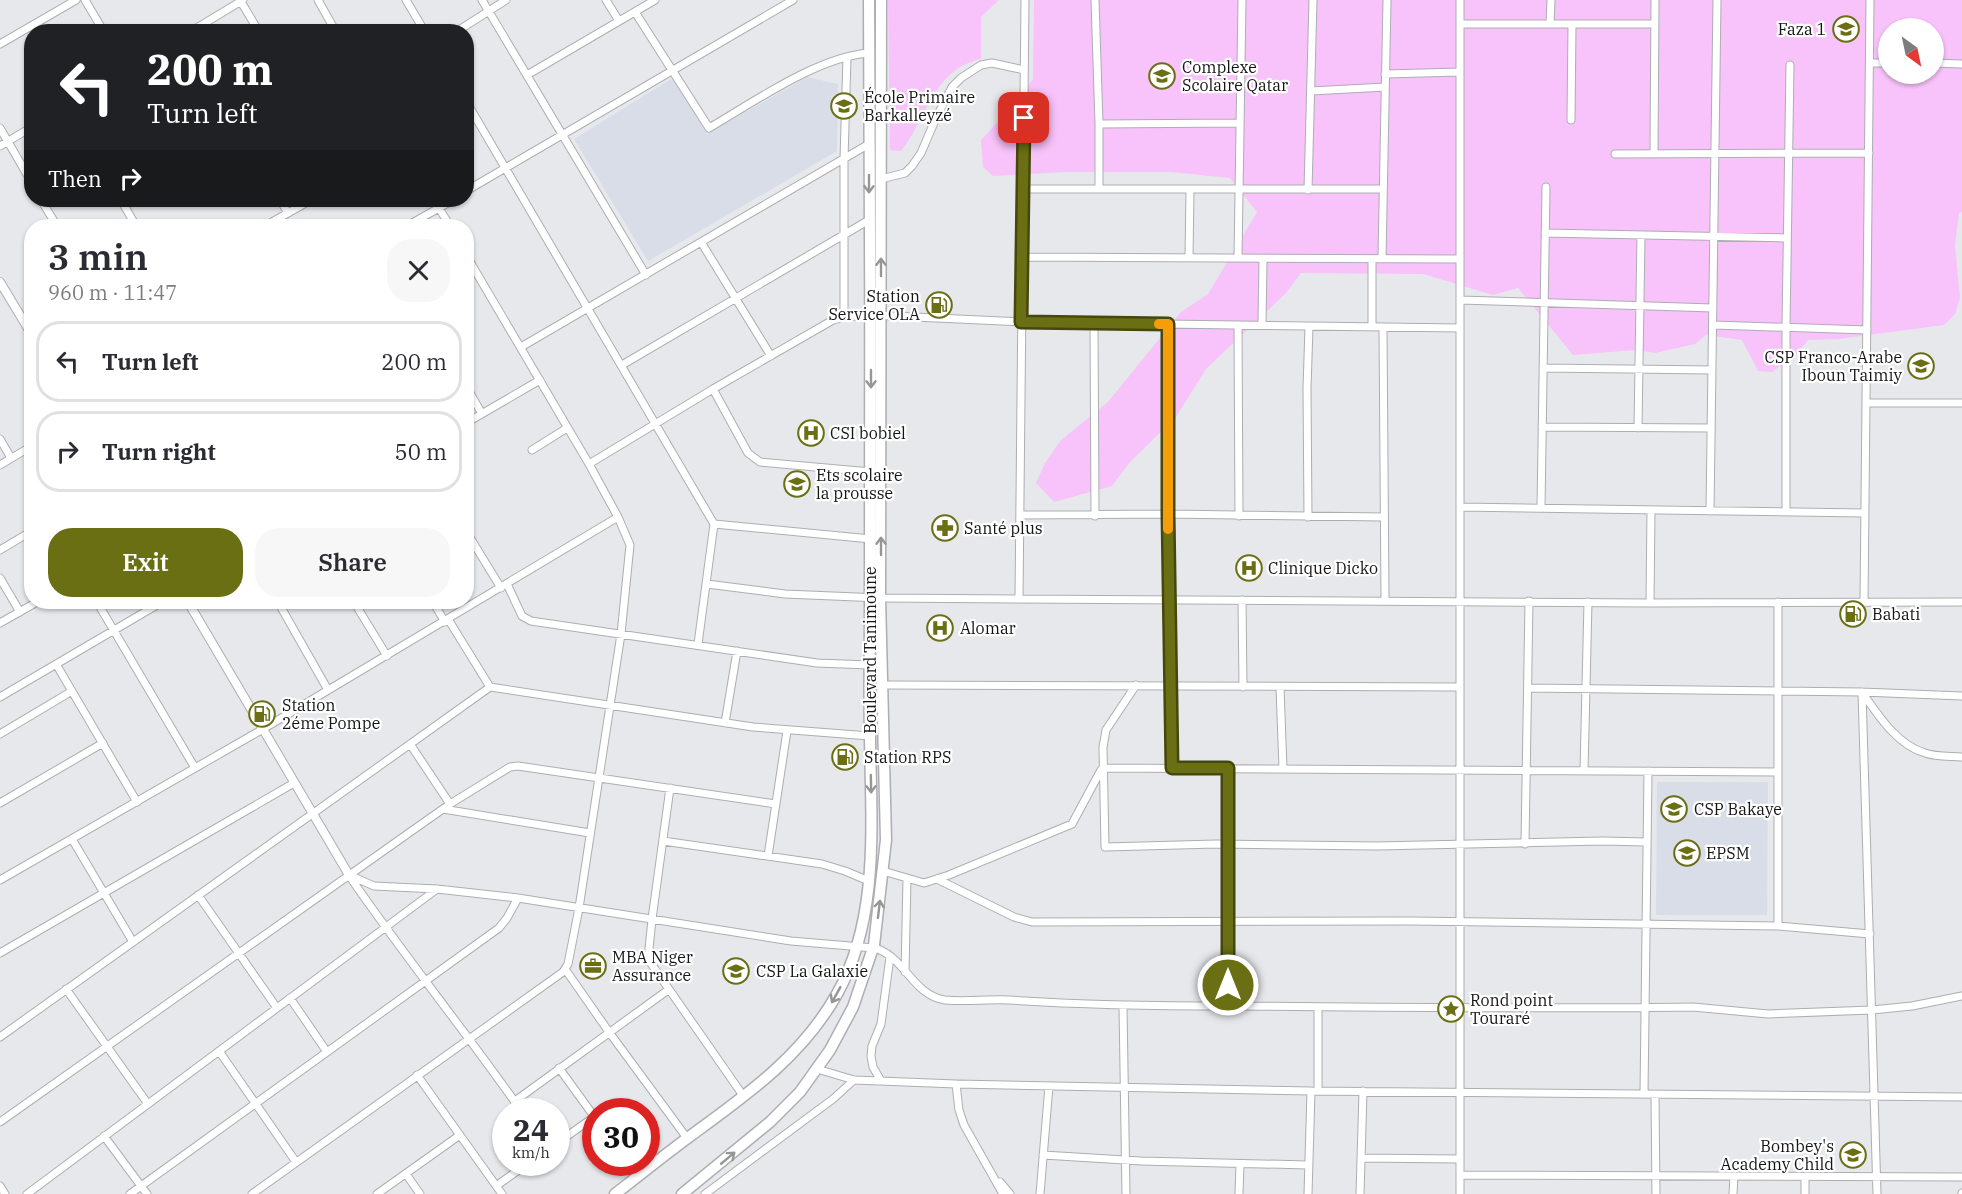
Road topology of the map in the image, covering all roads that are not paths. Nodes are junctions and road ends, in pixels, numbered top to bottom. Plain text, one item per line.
1 (76, 0) edge
2 (86, 0) edge
3 (241, 0) edge
4 (318, 0) edge
5 (406, 0) edge
6 (482, 0) edge
7 (506, 0) edge
8 (606, 0) edge
9 (655, 0) edge
10 (777, 0) edge
11 (793, 0) edge
12 (869, 0) edge
13 (881, 0) edge
14 (1025, 0) edge
15 (1095, 0) edge
16 (1242, 0) edge
17 (1314, 0) edge
18 (1387, 0) edge
19 (1460, 0) edge
20 (1551, 0) edge
21 (1655, 0) edge
22 (1718, 0) edge
23 (1870, 0) edge
24 (777, 9) junction
25 (489, 11) junction
26 (635, 12) junction
27 (619, 21) junction
28 (35, 24) edge
29 (100, 24) edge
30 (203, 24) edge
31 (254, 24) edge
32 (332, 24) edge
33 (420, 24) edge
34 (469, 24) edge
35 (1460, 24) junction
36 (1550, 24) junction
37 (1572, 24) junction
38 (1655, 24) junction
39 (24, 30) edge
40 (0, 44) edge
41 (869, 53) junction
42 (847, 57) junction
43 (1870, 63) junction
44 (1878, 63) edge
45 (1944, 63) edge
46 (1962, 64) edge
47 (1790, 65) dead end
48 (1024, 70) junction
49 (671, 72) junction
50 (1460, 72) junction
51 (1385, 74) junction
52 (527, 75) junction
53 (1385, 87) junction
54 (1311, 91) junction
55 (474, 114) edge
56 (1570, 120) dead end
57 (1239, 123) junction
58 (1100, 124) junction
59 (0, 128) edge
60 (24, 132) edge
61 (562, 135) junction
62 (8, 141) junction
63 (869, 144) junction
64 (0, 146) edge
65 (1715, 153) junction
66 (1788, 153) junction
67 (1869, 153) junction
68 (1615, 154) dead end
69 (1654, 154) junction
70 (844, 159) junction
71 (506, 168) junction
72 (24, 169) edge
73 (881, 179) junction
74 (474, 186) edge
75 (1546, 187) dead end
76 (1023, 189) junction
77 (1099, 189) junction
78 (1383, 189) junction
79 (1190, 190) junction
80 (1239, 190) junction
81 (1308, 190) junction
82 (284, 207) edge
83 (299, 207) edge
84 (439, 208) joint
85 (288, 213) junction
86 (277, 219) edge
87 (419, 219) edge
88 (446, 219) edge
89 (869, 220) junction
90 (1545, 233) junction
91 (845, 235) junction
92 (1641, 235) junction
93 (1714, 237) junction
94 (1787, 238) junction
95 (701, 243) junction
96 (1022, 257) junction
97 (1189, 258) junction
98 (1238, 258) junction
99 (1263, 259) junction
100 (1372, 259) junction
101 (1382, 259) junction
102 (1460, 259) junction
103 (474, 268) edge
104 (646, 275) junction
105 (1, 285) edge
106 (735, 298) junction
107 (1460, 300) junction
108 (1545, 303) junction
109 (1640, 306) junction
110 (1713, 308) junction
111 (589, 309) junction
112 (844, 316) junction
113 (876, 316) junction
114 (24, 322) edge
115 (1021, 322) junction
116 (1094, 323) junction
117 (1168, 324) junction
118 (1238, 325) junction
119 (1713, 325) junction
120 (1262, 326) junction
121 (1309, 327) junction
122 (1372, 327) junction
123 (1383, 327) junction
124 (1786, 327) junction
125 (1460, 328) junction
126 (1867, 330) junction
127 (521, 347) junction
128 (771, 356) junction
129 (621, 365) junction
130 (1543, 368) junction
131 (1639, 369) junction
132 (1712, 370) junction
133 (540, 380) junction
134 (713, 388) junction
135 (474, 400) edge
136 (1866, 403) junction
137 (1962, 403) edge
138 (482, 414) junction
139 (474, 418) edge
140 (655, 423) junction
141 (1542, 427) junction
142 (567, 428) junction
143 (1638, 428) junction
144 (1711, 428) junction
145 (0, 439) edge
146 (532, 450) dead end
147 (24, 451) edge
148 (11, 458) junction
149 (589, 464) junction
150 (0, 465) edge
151 (871, 472) junction
152 (1460, 507) junction
153 (1541, 508) junction
154 (1651, 510) junction
155 (1710, 511) junction
156 (1786, 512) junction
157 (1865, 513) junction
158 (1168, 514) junction
159 (1020, 515) junction
160 (1095, 516) junction
161 (1239, 516) junction
162 (618, 517) junction
163 (1308, 517) junction
164 (1384, 517) junction
165 (714, 524) junction
166 (24, 536) edge
167 (871, 539) junction
168 (474, 543) edge
169 (0, 550) edge
170 (0, 578) edge
171 (707, 584) junction
172 (504, 586) junction
173 (875, 598) junction
174 (1019, 598) junction
175 (1170, 599) junction
176 (1242, 600) junction
177 (1385, 600) junction
178 (1460, 601) junction
179 (1529, 601) junction
180 (1588, 602) junction
181 (1778, 602) junction
182 (1962, 602) edge
183 (1650, 603) junction
184 (1864, 603) junction
185 (474, 604) edge
186 (25, 609) edge
187 (101, 609) edge
188 (150, 609) edge
189 (192, 609) edge
190 (282, 609) edge
191 (358, 609) edge
192 (438, 609) edge
193 (465, 609) edge
194 (20, 612) junction
195 (446, 620) junction
196 (0, 623) edge
197 (114, 630) junction
198 (621, 634) junction
199 (698, 644) junction
200 (737, 651) junction
201 (387, 656) junction
202 (56, 664) junction
203 (870, 665) junction
204 (883, 685) junction
205 (1136, 685) junction
206 (1170, 685) junction
207 (490, 687) junction
208 (1243, 687) junction
209 (1280, 687) junction
210 (1460, 687) junction
211 (1528, 688) junction
212 (1586, 689) junction
213 (328, 690) junction
214 (72, 691) junction
215 (1778, 691) junction
216 (1862, 692) junction
217 (1962, 696) edge
218 (0, 697) edge
219 (610, 707) junction
220 (725, 723) junction
221 (263, 729) junction
222 (787, 731) junction
223 (0, 734) edge
224 (870, 736) junction
225 (103, 743) junction
226 (410, 744) junction
227 (1962, 757) edge
228 (195, 768) junction
229 (1103, 768) junction
230 (1172, 768) junction
231 (1228, 768) junction
232 (1283, 769) junction
233 (1460, 770) junction
234 (1526, 771) junction
235 (1584, 771) junction
236 (1648, 771) junction
237 (1778, 772) junction
238 (598, 778) junction
239 (294, 783) junction
240 (670, 788) junction
241 (137, 801) junction
242 (0, 803) edge
243 (450, 804) junction
244 (776, 804) junction
245 (443, 809) junction
246 (312, 813) junction
247 (590, 833) junction
248 (72, 839) junction
249 (663, 841) junction
250 (1647, 842) junction
251 (1228, 844) junction
252 (1525, 844) junction
253 (1460, 845) junction
254 (768, 856) junction
255 (883, 871) junction
256 (349, 875) junction
257 (907, 879) junction
258 (937, 879) junction
259 (0, 880) edge
260 (869, 881) junction
261 (437, 889) junction
262 (104, 893) junction
263 (198, 895) junction
264 (518, 898) junction
265 (579, 908) junction
266 (652, 919) junction
267 (1228, 921) junction
268 (1460, 922) junction
269 (1646, 924) junction
270 (1778, 926) junction
271 (385, 928) junction
272 (1870, 934) junction
273 (133, 942) junction
274 (857, 946) junction
275 (873, 948) junction
276 (0, 953) edge
277 (238, 953) junction
278 (890, 957) junction
279 (566, 969) junction
280 (904, 972) junction
281 (426, 981) junction
282 (66, 989) junction
283 (668, 990) junction
284 (1962, 996) edge
285 (290, 998) junction
286 (1123, 1006) junction
287 (1228, 1006) junction
288 (1318, 1007) junction
289 (1460, 1007) junction
290 (277, 1008) junction
291 (1645, 1008) junction
292 (1872, 1010) junction
293 (609, 1032) junction
294 (1, 1036) edge
295 (469, 1038) junction
296 (107, 1047) junction
297 (219, 1051) junction
298 (327, 1052) junction
299 (559, 1068) junction
300 (817, 1069) junction
301 (417, 1075) junction
302 (854, 1080) junction
303 (880, 1081) junction
304 (956, 1084) junction
305 (1049, 1086) junction
306 (1124, 1088) junction
307 (1315, 1091) junction
308 (1363, 1091) junction
309 (1460, 1093) junction
310 (1644, 1094) junction
311 (1655, 1095) junction
312 (1875, 1096) junction
313 (744, 1097) junction
314 (1962, 1097) edge
315 (513, 1098) edge
316 (519, 1098) edge
317 (582, 1100) edge
318 (148, 1104) junction
319 (255, 1104) junction
320 (0, 1122) edge
321 (460, 1135) junction
322 (104, 1136) junction
323 (687, 1138) junction
324 (1043, 1155) junction
325 (1361, 1158) junction
326 (660, 1159) edge
327 (1460, 1159) junction
328 (1126, 1161) junction
329 (296, 1162) junction
330 (1240, 1164) junction
331 (1308, 1165) junction
332 (991, 1171) junction
333 (406, 1174) junction
334 (1460, 1175) junction
335 (510, 1176) edge
336 (638, 1176) edge
337 (1656, 1176) junction
338 (1734, 1176) junction
339 (1805, 1177) junction
340 (1878, 1177) junction
341 (1962, 1177) edge
342 (0, 1186) edge
343 (141, 1186) junction
344 (496, 1186) junction
345 (5, 1194) edge
346 (27, 1194) edge
347 (130, 1194) edge
348 (147, 1194) edge
349 (252, 1194) edge
350 (377, 1194) edge
351 (420, 1194) edge
352 (502, 1194) edge
353 (615, 1194) edge
354 (682, 1194) edge
355 (705, 1194) edge
356 (1003, 1194) edge
357 (1010, 1194) edge
358 (1040, 1194) edge
359 (1126, 1194) edge
360 (1239, 1194) edge
361 (1308, 1194) edge
362 (1360, 1194) edge
363 (1460, 1194) edge
364 (1656, 1194) edge
365 (1733, 1194) edge
366 (1805, 1194) edge
367 (1877, 1194) edge

1 - 28 street
2 - 29 street
3 - 30 street
3 - 31 street
4 - 32 street
5 - 33 street
6 - 25 street
7 - 25 street
8 - 27 street
9 - 26 street
10 - 24 street
11 - 24 street
12 - 41 main road, Boulevard Tanimoune
13 - 73 main road, Boulevard Tanimoune
14 - 48 street
15 - 58 street
16 - 57 street
17 - 54 street
18 - 51 street
19 - 35 street
20 - 36 street
21 - 38 street
22 - 65 street
23 - 43 street
24 - 49 street
25 - 34 street
25 - 52 street
26 - 27 street
26 - 49 street
27 - 52 street
35 - 36 street
35 - 50 street
36 - 37 street
37 - 38 street
37 - 56 street
38 - 69 street
39 - 40 street
41 - 42 street
41 - 63 main road, Boulevard Tanimoune
42 - 49 street
42 - 70 street
43 - 44 street
43 - 67 street
45 - 46 street
47 - 66 street
48 - 73 street
48 - 76 street
49 - 61 street
50 - 51 street
50 - 102 street
51 - 53 street
52 - 61 street
53 - 54 street
53 - 78 street
54 - 81 street
55 - 71 street
57 - 58 street
57 - 80 street
58 - 77 street
59 - 62 street
60 - 62 street
61 - 71 street
61 - 104 street
62 - 64 street
62 - 72 street
63 - 70 street
63 -> 89 main road, Boulevard Tanimoune
65 - 66 street
65 - 69 street
65 - 93 street
66 - 67 street
66 - 94 street
67 - 126 street
68 - 69 street
70 - 91 street
70 - 95 street
71 - 74 street
71 - 111 street
113 -> 73 main road, Boulevard Tanimoune
75 - 90 street
76 - 77 street
76 - 96 street
77 - 79 street
78 - 81 street
78 - 101 street
79 - 80 street
79 - 97 street
80 - 81 street
80 - 98 street
82 - 85 street
83 - 85 street
84 - 87 street
84 - 88 street
85 - 86 street
89 - 91 street
89 - 113 main road, Boulevard Tanimoune
90 - 92 street
90 - 108 street
91 - 106 street
91 - 112 street
92 - 93 street
92 - 109 street
93 - 94 street
93 - 110 street
94 - 124 street
95 - 104 street
95 - 106 street
96 - 97 street
96 - 115 street
97 - 98 street
98 - 99 street
99 - 100 street
99 - 120 street
100 - 101 street
100 - 122 street
101 - 102 street
102 - 107 street
103 - 127 street
104 - 111 street
105 - 114 street
106 - 128 street
106 - 129 street
107 - 108 street
107 - 125 street
108 - 109 street
108 - 130 street
109 - 110 street
109 - 131 street
110 - 119 street
111 - 127 street
111 - 129 street
112 - 113 street
112 - 128 street
113 - 115 street
113 -> 151 main road, Boulevard Tanimoune
173 -> 113 main road, Boulevard Tanimoune
115 - 116 street
115 - 159 street
116 - 117 street
116 - 160 street
117 - 118 street
117 - 158 street
118 - 120 street
118 - 161 street
119 - 124 street
119 - 132 street
120 - 121 street
121 - 122 street
121 - 163 street
122 - 123 street
123 - 125 street
123 - 164 street
124 - 126 street
124 - 156 street
125 - 152 street
126 - 136 street
127 - 133 street
128 - 134 street
129 - 140 street
130 - 131 street
130 - 141 street
131 - 132 street
131 - 143 street
132 - 144 street
133 - 138 street
133 - 142 street
134 - 140 street
134 - 151 street
135 - 138 street
136 - 137 street
136 - 157 street
138 - 139 street
140 - 149 street
140 - 165 street
141 - 143 street
141 - 153 street
142 - 146 street
142 - 149 street
143 - 144 street
144 - 155 street
145 - 148 street
147 - 148 street
148 - 150 street
149 - 162 street
151 - 167 main road, Boulevard Tanimoune
152 - 153 street
152 - 178 street
153 - 154 street
154 - 155 street
154 - 183 street
155 - 156 street
156 - 157 street
157 - 184 street
158 - 160 street
158 - 161 street
158 - 175 street
159 - 160 street
159 - 174 street
161 - 163 street
162 - 172 street
162 - 198 street
163 - 164 street
164 - 177 street
165 - 167 street
165 - 171 street
166 - 169 street
167 - 173 main road, Boulevard Tanimoune
168 - 172 street
170 - 194 street
171 - 173 street
171 - 199 street
172 - 185 street
172 - 198 street
173 - 174 street
173 - 203 main road, Boulevard Tanimoune
173 - 204 main road, Boulevard Tanimoune
174 - 175 street
175 - 176 street
175 - 206 street
176 - 177 street
176 - 208 street
177 - 178 street
178 - 179 street
178 - 210 street
179 - 180 street
179 - 211 street
180 - 183 street
180 - 212 street
181 - 183 street
181 - 184 street
181 - 215 street
182 - 184 street
186 - 194 street
187 - 197 street
188 - 197 street
189 - 221 street
190 - 213 street
191 - 201 street
192 - 195 street
193 - 195 street
194 - 196 street
195 - 201 street
195 - 207 street
197 - 202 street
197 - 228 street
198 - 199 street
198 - 219 street
199 - 200 street
200 - 203 street
200 - 220 street
201 - 213 street
202 - 214 street
202 - 218 street
203 - 224 main road, Boulevard Tanimoune
204 - 205 street
204 - 255 main road, Boulevard Tanimoune
205 - 206 street
205 - 229 street
206 - 208 street
206 - 230 street
207 - 219 street
207 - 226 street
208 - 209 street
209 - 210 street
209 - 232 street
210 - 233 street
211 - 212 street
211 - 234 street
212 - 215 street
212 - 235 street
213 - 221 street
214 - 223 street
214 - 225 street
215 - 216 street
215 - 237 street
216 - 217 street
216 - 227 street
216 - 272 street
219 - 220 street
219 - 238 street
220 - 222 street
221 - 228 street
221 - 239 street
222 - 224 street
222 - 244 street
224 -> 260 main road, Boulevard Tanimoune
225 - 241 street
225 - 242 street
226 - 243 street
226 - 246 street
228 - 241 street
229 - 230 street
229 - 251 street
229 - 258 street
230 - 231 street
231 - 232 street
231 - 251 street
232 - 233 street
233 - 234 street
233 - 253 street
234 - 235 street
234 - 252 street
235 - 236 street
236 - 237 street
236 - 250 street
237 - 270 street
238 - 240 street
238 - 243 street
238 - 247 street
239 - 246 street
239 - 262 street
240 - 244 street
240 - 249 street
241 - 248 street
243 - 245 street
244 - 254 street
245 - 247 street
245 - 256 street
246 - 256 street
246 - 263 street
247 - 265 street
248 - 259 street
248 - 262 street
249 - 254 street
249 - 266 street
250 - 252 street
250 - 269 street
251 - 253 street
251 - 267 street
252 - 253 street
253 - 268 street
254 - 260 street
255 - 257 street
275 -> 255 main road, Boulevard Tanimoune
256 - 261 street
256 - 271 street
256 - 277 street
257 - 258 street
257 - 280 street
258 - 267 street
260 - 274 main road, Boulevard Tanimoune
261 - 264 street
261 - 271 street
262 - 273 street
262 - 276 street
263 - 273 street
263 - 277 street
264 - 265 street
264 - 281 street
265 - 266 street
265 - 279 street
266 - 274 street
266 - 283 street
267 - 268 street
267 - 287 street
268 - 269 street
268 - 289 street
269 - 270 street
269 - 291 street
270 - 272 street
271 - 281 street
271 - 285 street
272 - 292 street
273 - 282 street
274 - 275 street
274 -> 313 main road, Boulevard Tanimoune
275 - 278 street
275 - 300 main road, Boulevard Tanimoune
277 - 290 street
277 - 296 street
278 - 280 street
278 - 303 street
279 - 293 street
279 - 295 street
280 - 286 street
281 - 295 street
281 - 298 street
282 - 294 street
282 - 296 street
283 - 293 street
283 - 313 street
284 - 292 street
285 - 290 street
285 - 298 street
286 - 287 street
286 - 306 street
287 - 288 street
288 - 289 street
288 - 307 street
289 - 291 street
289 - 309 street
290 - 297 street
291 - 292 street
291 - 310 street
292 - 312 street
293 - 299 street
293 - 323 street
295 - 301 street
295 - 315 street
296 - 318 street
296 - 320 street
297 - 318 street
297 - 319 street
298 - 319 street
299 - 316 street
299 - 317 street
300 - 302 street
354 -> 300 main road, Boulevard Tanimoune
301 - 321 street
301 - 329 street
302 - 303 street
302 - 355 street
303 - 304 street
304 - 305 street
304 - 332 street
305 - 306 street
305 - 324 street
306 - 307 street
306 - 328 street
307 - 308 street
307 - 331 street
308 - 309 street
308 - 325 street
309 - 310 street
309 - 327 street
310 - 311 street
311 - 312 street
311 - 337 street
312 - 314 street
312 - 340 street
313 - 323 main road, Boulevard Tanimoune
318 - 322 street
319 - 329 street
319 - 343 street
321 - 333 street
321 - 344 street
322 - 343 street
322 - 346 street
323 - 326 main road, Boulevard Tanimoune
324 - 328 street
324 - 358 street
325 - 327 street
325 - 362 street
327 - 334 street
328 - 330 street
328 - 359 street
329 - 349 street
330 - 331 street
330 - 360 street
331 - 361 street
332 - 356 street
332 - 357 street
333 - 350 street
333 - 351 street
334 - 337 street
334 - 363 street
335 - 344 street
336 - 353 main road, Boulevard Tanimoune
337 - 338 street
337 - 364 street
338 - 339 street
338 - 365 street
339 - 340 street
339 - 366 street
340 - 341 street
340 - 367 street
342 - 345 street
343 - 347 street
343 - 348 street
344 - 352 street

